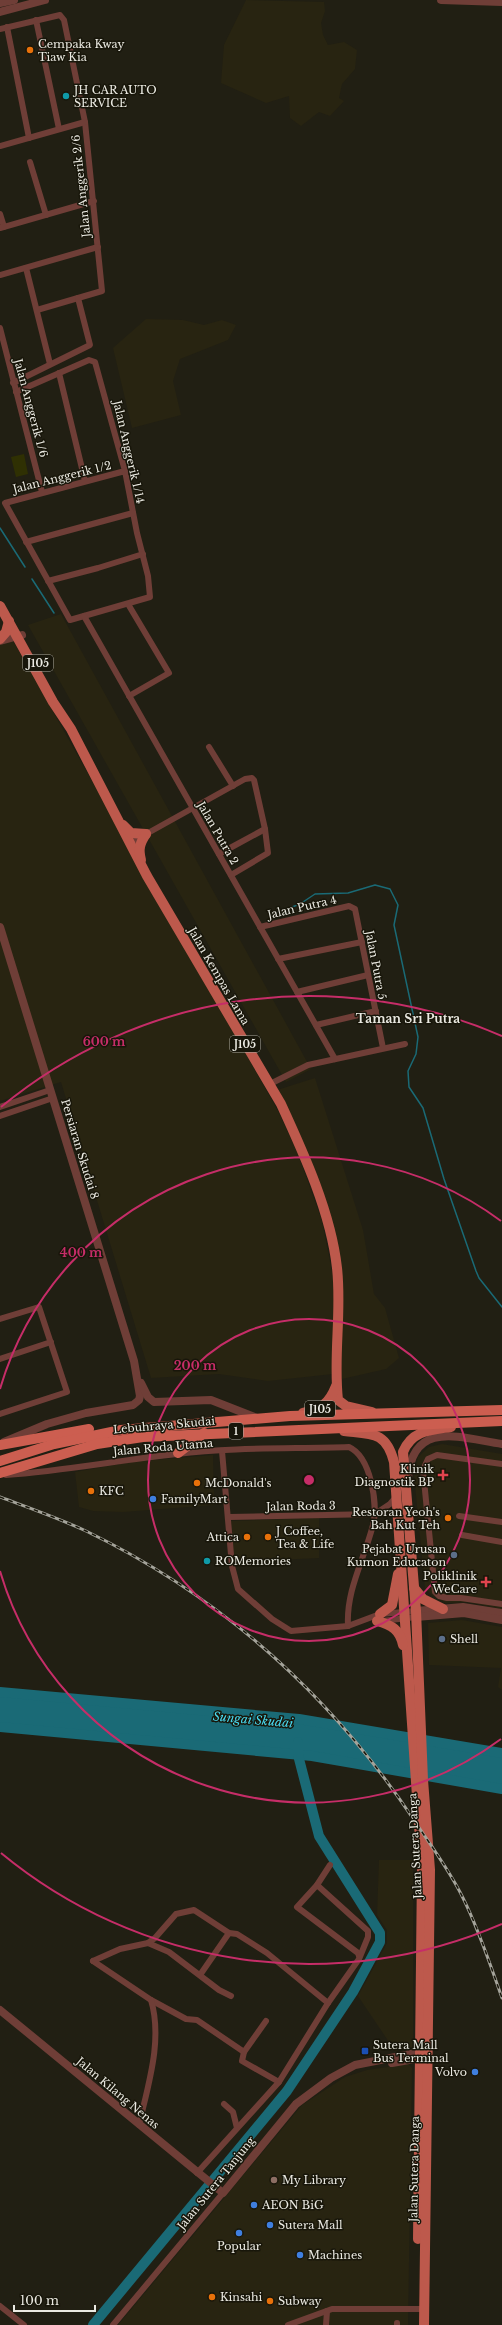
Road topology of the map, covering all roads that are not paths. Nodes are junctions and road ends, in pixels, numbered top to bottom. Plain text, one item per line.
1 (14, 0) edge
2 (45, 0) edge
3 (441, 0) edge
4 (502, 2) edge
5 (0, 3) edge
6 (0, 12) edge
7 (36, 20) junction
8 (3, 28) edge
9 (85, 122) junction
10 (59, 129) junction
11 (28, 138) junction
12 (0, 146) edge
13 (30, 162) dead end
14 (94, 201) junction
15 (0, 214) edge
16 (46, 214) junction
17 (2, 227) edge
18 (98, 247) junction
19 (26, 268) junction
20 (0, 275) edge
21 (78, 298) junction
22 (37, 310) junction
23 (0, 328) edge
24 (50, 364) junction
25 (59, 373) junction
26 (13, 383) junction
27 (16, 392) junction
28 (125, 471) junction
29 (86, 481) junction
30 (42, 492) junction
31 (133, 513) junction
32 (26, 542) junction
33 (142, 550) junction
34 (48, 581) junction
35 (0, 598) edge
36 (128, 604) junction
37 (0, 606) edge
38 (84, 616) junction
39 (9, 621) junction
40 (19, 636) junction
41 (0, 640) edge
42 (129, 696) junction
43 (209, 747) dead end
44 (233, 786) junction
45 (107, 800) junction
46 (193, 808) junction
47 (265, 829) junction
48 (146, 834) junction
49 (130, 843) junction
50 (219, 854) junction
51 (231, 875) junction
52 (147, 876) junction
53 (352, 908) joint
54 (0, 927) edge
55 (260, 927) junction
56 (362, 942) junction
57 (278, 959) junction
58 (368, 975) junction
59 (297, 992) junction
60 (376, 1011) junction
61 (316, 1025) junction
62 (405, 1044) dead end
63 (383, 1048) junction
64 (335, 1059) junction
65 (268, 1084) junction
66 (52, 1094) junction
67 (0, 1107) edge
68 (0, 1116) edge
69 (0, 1319) edge
70 (51, 1342) junction
71 (0, 1359) edge
72 (138, 1377) junction
73 (336, 1384) junction
74 (502, 1410) edge
75 (380, 1413) junction
76 (0, 1414) edge
77 (290, 1416) junction
78 (258, 1418) junction
79 (502, 1421) edge
80 (479, 1422) junction
81 (318, 1428) junction
82 (121, 1430) junction
83 (204, 1433) junction
84 (502, 1444) edge
85 (0, 1445) edge
86 (222, 1451) junction
87 (178, 1454) junction
88 (0, 1461) edge
89 (502, 1464) edge
90 (0, 1474) edge
91 (407, 1496) junction
92 (396, 1497) junction
93 (375, 1514) junction
94 (460, 1516) dead end
95 (228, 1517) junction
96 (502, 1522) edge
97 (462, 1535) dead end
98 (502, 1542) edge
99 (401, 1558) junction
100 (414, 1588) junction
101 (502, 1604) edge
102 (443, 1609) junction
103 (502, 1613) edge
104 (416, 1614) junction
105 (405, 1615) junction
106 (376, 1618) junction
107 (502, 1620) edge
108 (348, 1626) junction
109 (409, 1675) junction
110 (417, 1731) junction
111 (330, 1865) dead end
112 (317, 1885) junction
113 (229, 1933) junction
114 (148, 1943) junction
115 (359, 1956) junction
116 (200, 1975) junction
117 (231, 1996) dead end
118 (151, 2000) junction
119 (328, 2003) junction
120 (0, 2010) edge
121 (266, 2021) dead end
122 (244, 2052) junction
123 (424, 2054) junction
124 (279, 2082) junction
125 (224, 2104) dead end
126 (139, 2124) junction
127 (237, 2128) junction
128 (197, 2173) junction
129 (223, 2193) junction
130 (0, 2306) edge
131 (421, 2309) junction
132 (327, 2311) junction
133 (24, 2325) edge
134 (113, 2325) edge
135 (288, 2325) edge
136 (326, 2325) edge
137 (417, 2325) edge
138 (424, 2325) edge

1 - 5 street
2 - 6 street
3 - 4 street
7 - 8 street
7 - 9 street, Jalan Anggerik 2/6
7 - 10 street
8 - 11 street
9 - 10 street
9 - 14 street, Jalan Anggerik 2/6
10 - 11 street
11 - 12 street
13 - 16 street
14 - 16 street
14 - 18 street, Jalan Anggerik 2/6
15 - 17 street
16 - 17 street
18 - 19 street
18 - 21 street, Jalan Anggerik 2/6
19 - 20 street
19 - 22 street
21 - 22 street
21 - 24 street
22 - 24 street
23 - 26 street, Jalan Anggerik 1/6
24 - 26 street
25 - 27 street
25 - 28 street, Jalan Anggerik 1/14
25 - 29 street
26 - 27 street, Jalan Anggerik 1/6
27 - 30 street, Jalan Anggerik 1/6
28 - 29 street, Jalan Anggerik 1/2
28 - 31 street, Jalan Anggerik 1/14
29 - 30 street, Jalan Anggerik 1/2
30 - 32 street, Jalan Anggerik 1/2
31 - 32 street
31 - 33 street, Jalan Anggerik 1/14
32 - 34 street
33 - 34 street
33 - 36 street, Jalan Anggerik 1/14
34 - 38 street
35 - 40 main road, Jalan Kempas Lama / J105
36 - 38 street
36 - 42 street
37 - 39 main road, Jalan Kempas Lama / J105
38 - 42 street, Jalan Putra 2
39 - 40 main road, Jalan Kempas Lama / J105
39 - 41 main road
40 - 41 street
40 - 45 main road, Jalan Kempas Lama / J105
42 - 46 street, Jalan Putra 2
43 - 44 street
44 - 46 street
44 - 47 street
45 - 48 main road
45 - 49 main road, Jalan Kempas Lama / J105
46 - 48 street
46 - 50 street, Jalan Putra 2
47 - 50 street
47 - 51 street
48 - 49 street
48 - 52 main road
49 - 52 main road, Jalan Kempas Lama / J105
50 - 51 street, Jalan Putra 2
51 - 55 street, Jalan Putra 2
52 - 65 main road, Jalan Kempas Lama / J105
53 - 55 street, Jalan Putra 4
53 - 56 street, Jalan Putra 5
54 - 66 street, Persiaran Skudai 8
55 - 57 street, Jalan Putra 2
56 - 57 street
56 - 58 street, Jalan Putra 5
57 - 59 street, Jalan Putra 2
58 - 59 street
58 - 60 street, Jalan Putra 5
59 - 61 street, Jalan Putra 2
60 - 61 street
60 - 63 street, Jalan Putra 5
61 - 64 street, Jalan Putra 2
62 - 63 street
63 - 64 street
64 - 65 street
65 - 73 main road, Jalan Kempas Lama / J105
66 - 67 street
66 - 68 street
66 - 72 street, Persiaran Skudai 8
69 - 70 street
70 - 71 street
70 - 76 street
72 - 78 street
72 - 85 street
73 - 75 main road, Jalan Kempas Lama / J105
73 - 77 main road, Jalan Kempas Lama / J105
74 - 75 highway, Lebuhraya Skudai / 1
75 - 77 highway, Lebuhraya Skudai / 1
77 - 78 highway, Lebuhraya Skudai / 1
78 - 82 highway, Lebuhraya Skudai / 1
79 - 80 highway, Lebuhraya Skudai / 1
80 - 81 highway, Lebuhraya Skudai / 1
80 - 91 main road, Jalan Sutera Danga
81 - 83 highway, Lebuhraya Skudai / 1
81 - 92 main road, Jalan Sutera Danga
82 - 85 highway
82 - 88 highway, Lebuhraya Skudai / 1
83 - 87 highway
83 - 90 highway, Lebuhraya Skudai / 1
84 - 91 street
86 - 87 street, Jalan Roda Utama
86 - 93 street, Jalan Roda Utama
86 - 95 street
87 - 90 street, Jalan Roda Utama
89 - 101 street
91 - 100 main road, Jalan Sutera Danga
92 - 93 street
92 - 99 main road, Jalan Sutera Danga
93 - 95 street, Jalan Roda 3
93 - 108 street
94 - 96 street
95 - 108 street
97 - 98 street
99 - 105 main road, Jalan Sutera Danga
99 - 106 main road
100 - 102 main road
100 - 104 main road, Jalan Sutera Danga
102 - 103 street
102 - 104 street
104 - 105 street
104 - 107 street
104 - 110 main road, Jalan Sutera Danga
105 - 106 street
105 - 109 main road, Jalan Sutera Danga
106 - 108 street
106 - 109 main road
109 - 110 main road, Jalan Sutera Danga
110 - 123 main road, Jalan Sutera Danga
111 - 112 street
112 - 115 street
112 - 115 street
113 - 114 street
113 - 116 street
113 - 119 street
114 - 116 street
114 - 118 street
115 - 119 street
116 - 117 street
118 - 122 street
118 - 126 street
119 - 124 street
120 - 126 street, Jalan Kilang Nenas
121 - 122 street
122 - 124 street
123 - 129 street, Jalan Sutera Tanjung
123 - 131 main road, Jalan Sutera Danga
124 - 127 street
125 - 127 street
126 - 128 street, Jalan Kilang Nenas
127 - 128 street
128 - 129 street, Jalan Kilang Nenas
129 - 134 street, Jalan Sutera Tanjung
130 - 133 street
131 - 132 street
131 - 137 main road, Jalan Sutera Danga
131 - 138 main road, Jalan Sutera Danga
132 - 135 street
132 - 136 street

